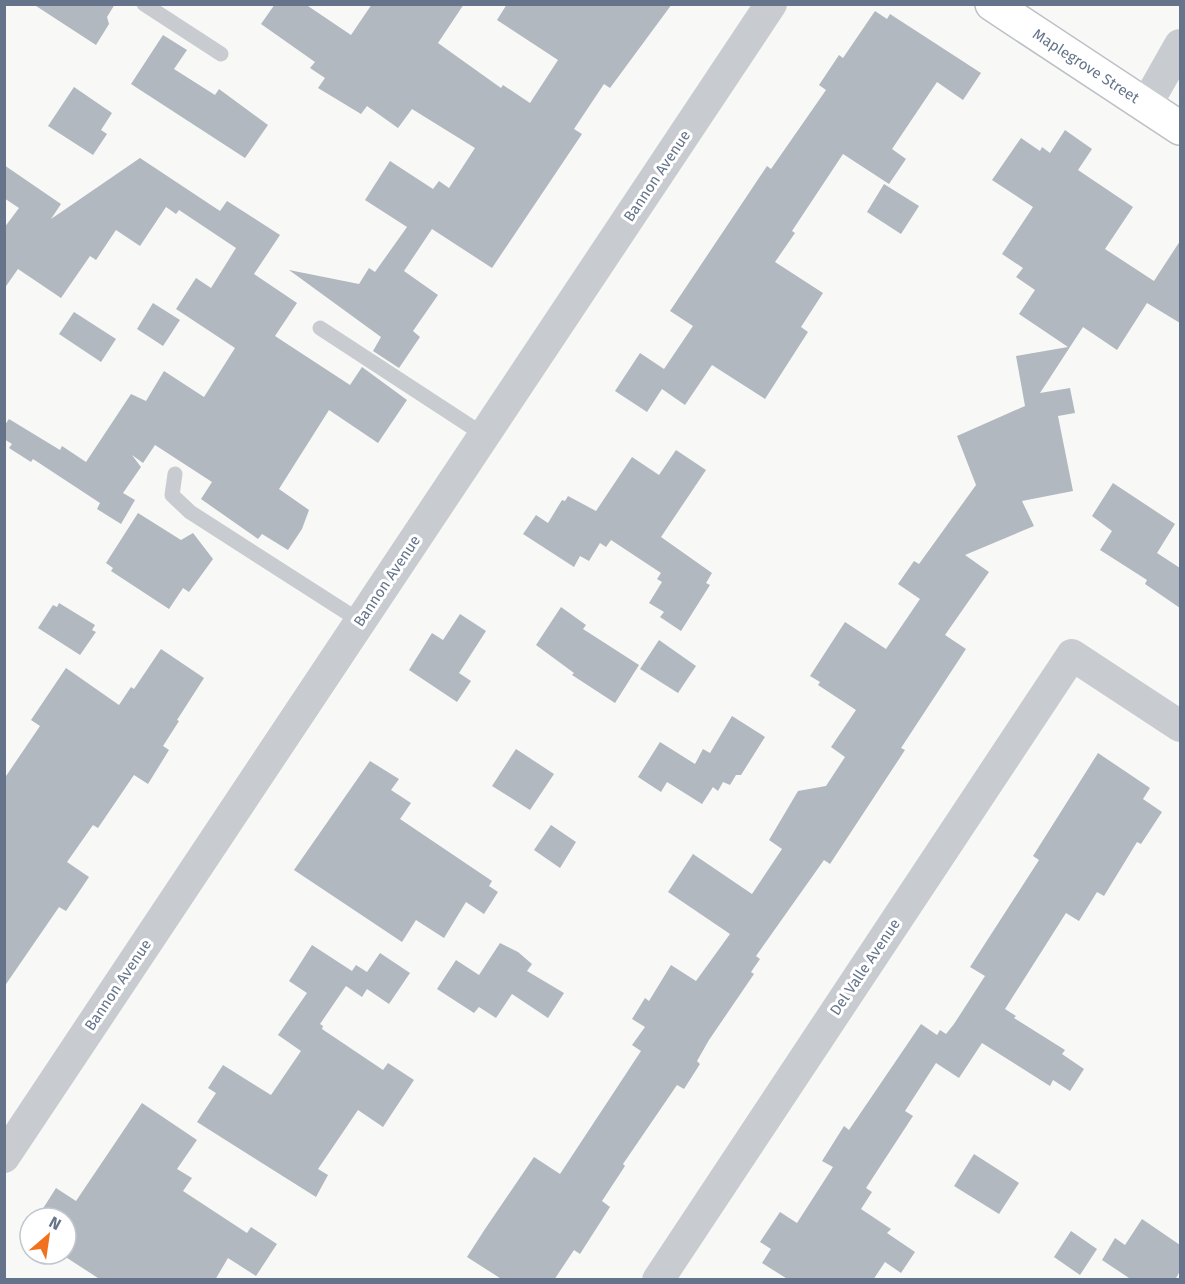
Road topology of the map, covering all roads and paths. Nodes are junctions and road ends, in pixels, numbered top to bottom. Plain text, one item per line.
1 (144, 4) edge
2 (771, 4) edge
3 (992, 4) edge
4 (1180, 45) edge
5 (221, 54) dead end
6 (1146, 105) junction
7 (1180, 128) edge
8 (320, 328) dead end
9 (484, 435) junction
10 (175, 474) dead end
11 (360, 621) junction
12 (1180, 726) edge
13 (4, 1157) edge
14 (658, 1280) edge

1 - 5 lane
2 - 9 street, Bannon Avenue
3 - 6 street, Maplegrove Street
4 - 6 street
6 - 7 street, Maplegrove Street
8 - 9 lane
9 - 11 street, Bannon Avenue
10 - 11 lane
11 - 13 street, Bannon Avenue
12 - 14 street, Del Valle Avenue

